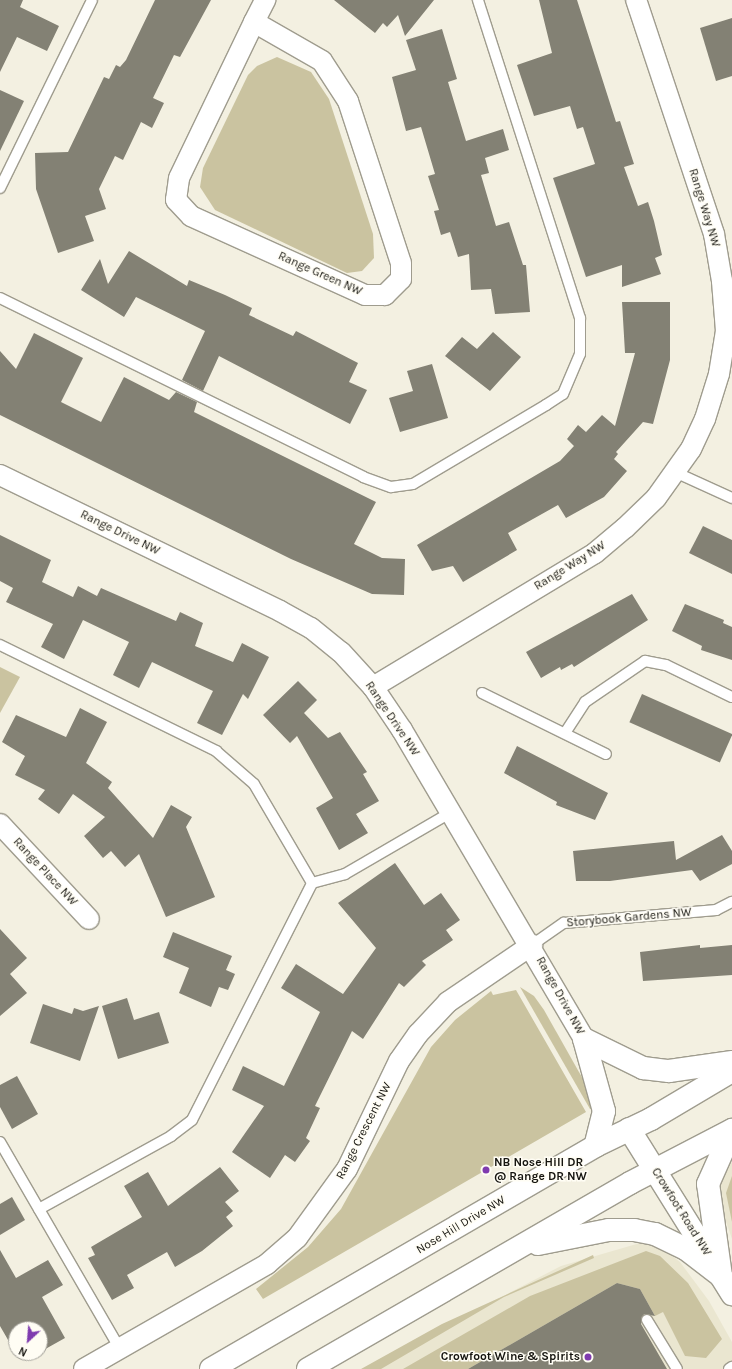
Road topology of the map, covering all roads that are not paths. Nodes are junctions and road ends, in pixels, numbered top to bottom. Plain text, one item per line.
1 (92, 0) edge
2 (265, 0) edge
3 (478, 0) edge
4 (636, 0) edge
5 (254, 22) junction
6 (0, 188) edge
7 (0, 298) edge
8 (675, 472) junction
9 (0, 475) edge
10 (732, 498) edge
11 (0, 645) edge
12 (373, 687) junction
13 (482, 693) dead end
14 (732, 697) edge
15 (566, 733) junction
16 (606, 754) dead end
17 (450, 813) junction
18 (0, 824) edge
19 (312, 883) junction
20 (732, 902) edge
21 (89, 919) dead end
22 (532, 946) junction
23 (584, 1039) junction
24 (732, 1062) edge
25 (732, 1071) edge
26 (629, 1129) junction
27 (732, 1130) edge
28 (0, 1142) edge
29 (595, 1146) junction
30 (654, 1170) junction
31 (39, 1209) junction
32 (521, 1248) junction
33 (721, 1276) junction
34 (732, 1294) edge
35 (647, 1320) dead end
36 (120, 1349) junction
37 (732, 1367) edge
38 (84, 1369) edge
39 (211, 1369) edge
40 (308, 1369) edge
41 (677, 1369) edge
42 (729, 1369) edge

1 - 6 lane
2 - 5 street, Range Green NW
3 - 7 lane
4 - 8 street, Range Way NW
5 - 5 street, Range Green NW
8 - 10 lane
8 - 12 street, Range Way NW
9 - 12 street, Range Drive NW
11 - 19 lane
12 - 17 street, Range Drive NW
13 - 15 lane
14 - 15 lane
15 - 16 lane
17 - 19 lane
17 - 22 street, Range Drive NW
18 - 21 street, Range Place NW
19 - 31 lane
20 - 22 lane, Storybook Gardens NW
22 - 23 street, Range Drive NW
22 - 36 street, Range Crescent NW
23 - 24 main road
23 - 29 main road
25 - 26 main road, Nose Hill Drive NW
26 - 29 main road, Nose Hill Drive NW
26 - 30 main road, Crowfoot Road NW
27 - 30 main road
27 - 33 main road
28 - 31 lane
29 - 39 main road, Nose Hill Drive NW
30 - 32 main road
30 - 33 main road, Crowfoot Road NW
31 - 36 lane
32 - 33 main road
32 - 40 main road
33 - 34 main road, Crowfoot Road NW
35 - 41 lane
36 - 38 street, Range Crescent NW
37 - 42 lane

